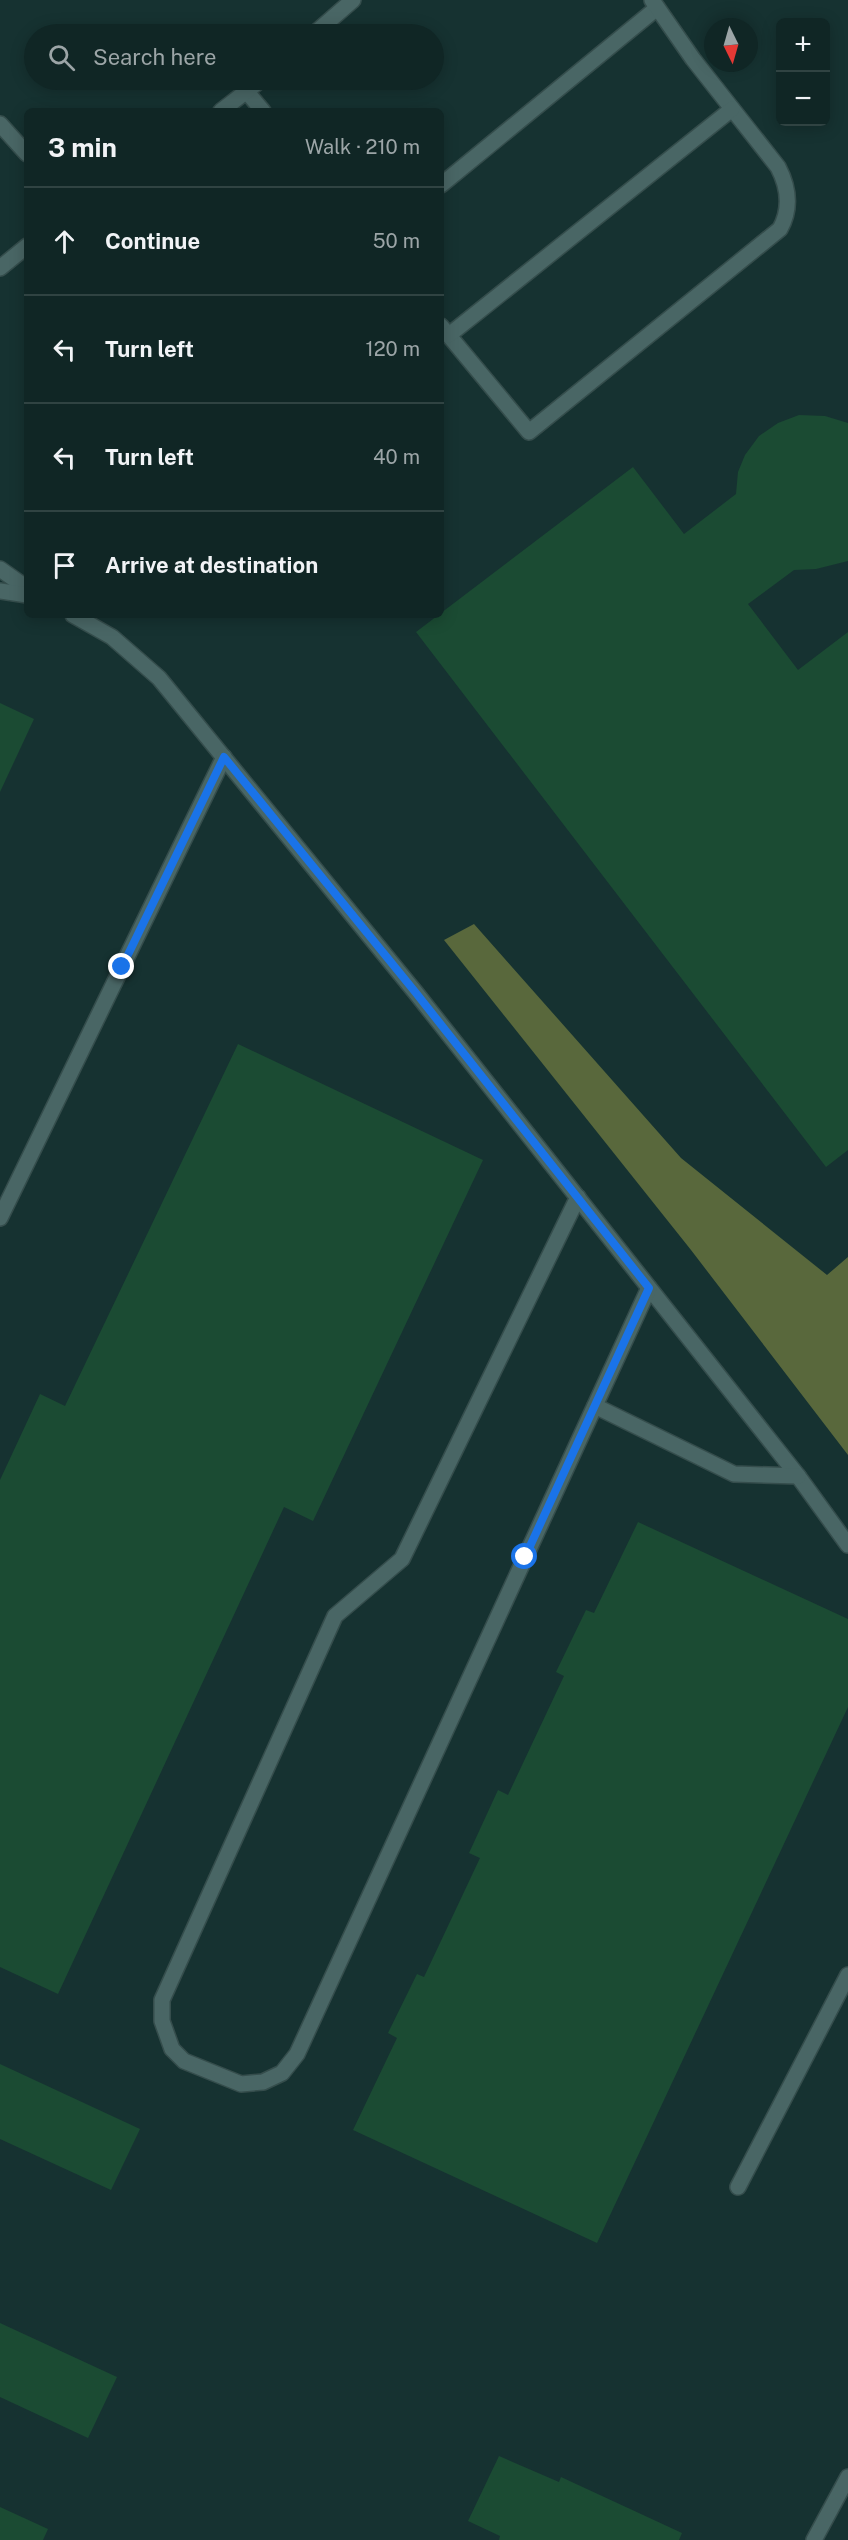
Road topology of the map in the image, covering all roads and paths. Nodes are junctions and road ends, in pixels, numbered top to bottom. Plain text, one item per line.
1 (353, 0) edge
2 (655, 4) edge
3 (325, 24) edge
4 (246, 91) joint
5 (225, 108) edge
6 (260, 108) edge
7 (732, 109) junction
8 (0, 124) edge
9 (24, 151) edge
10 (444, 182) edge
11 (24, 248) edge
12 (0, 268) edge
13 (445, 330) edge
14 (0, 569) edge
15 (24, 586) edge
16 (0, 591) edge
17 (24, 595) edge
18 (78, 618) edge
19 (224, 757) junction
20 (578, 1197) junction
21 (0, 1218) edge
22 (649, 1288) junction
23 (595, 1406) junction
24 (798, 1476) junction
25 (848, 1545) edge
26 (848, 1975) edge
27 (738, 2187) dead end
28 (848, 2477) edge
29 (814, 2540) edge

1 - 3 street
2 - 7 street
2 - 10 street
4 - 5 street
4 - 6 street
7 - 13 street
7 - 13 street
8 - 9 street
11 - 12 street
14 - 15 street
16 - 17 street
18 - 19 street
19 - 20 street
19 - 21 street
20 - 22 street
20 - 23 street
22 - 23 street
22 - 24 street
23 - 24 street
24 - 25 street
26 - 27 street
28 - 29 street

